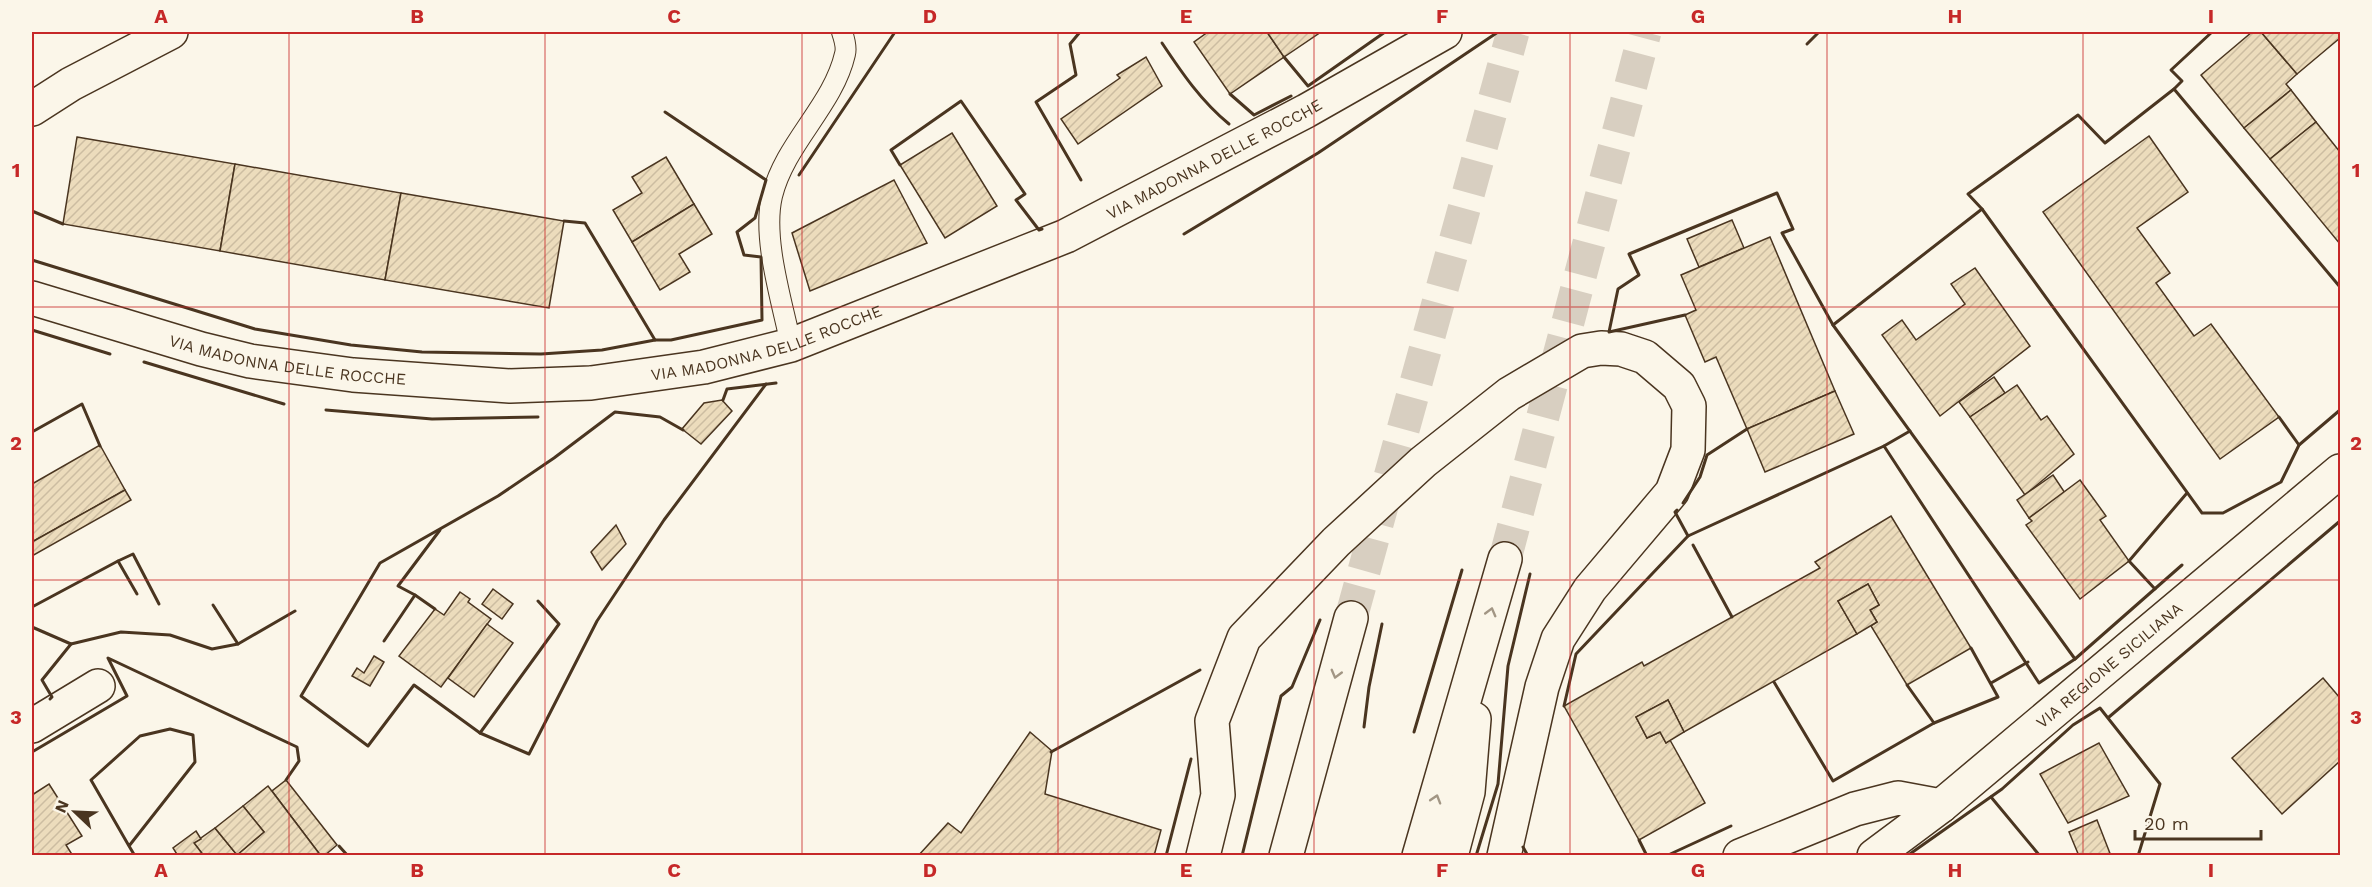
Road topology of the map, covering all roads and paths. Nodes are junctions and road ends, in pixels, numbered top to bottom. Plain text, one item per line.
1 (171, 32) edge
2 (842, 32) edge
3 (1445, 32) edge
4 (32, 109) edge
5 (32, 298) edge
6 (791, 345) junction
7 (2340, 471) edge
8 (1505, 559) tunnel mouth
9 (1352, 618) tunnel mouth
10 (1480, 652) junction
11 (98, 686) dead end
12 (32, 726) edge
13 (1941, 806) junction
14 (1203, 855) edge
15 (1286, 855) edge
16 (1419, 855) edge
17 (1451, 855) edge
18 (1504, 855) edge
19 (1740, 855) edge
20 (1874, 855) edge

1 - 4 street
2 - 6 lane
3 - 6 street, VIA MADONNA DELLE ROCCHE
5 - 6 street, VIA MADONNA DELLE ROCCHE
7 - 13 street, VIA REGIONE SICILIANA
10 -> 8 street
9 -> 15 street
16 -> 10 street
10 - 17 street
11 - 12 street
13 - 19 street
13 - 20 street, VIA REGIONE SICILIANA
14 - 18 street

